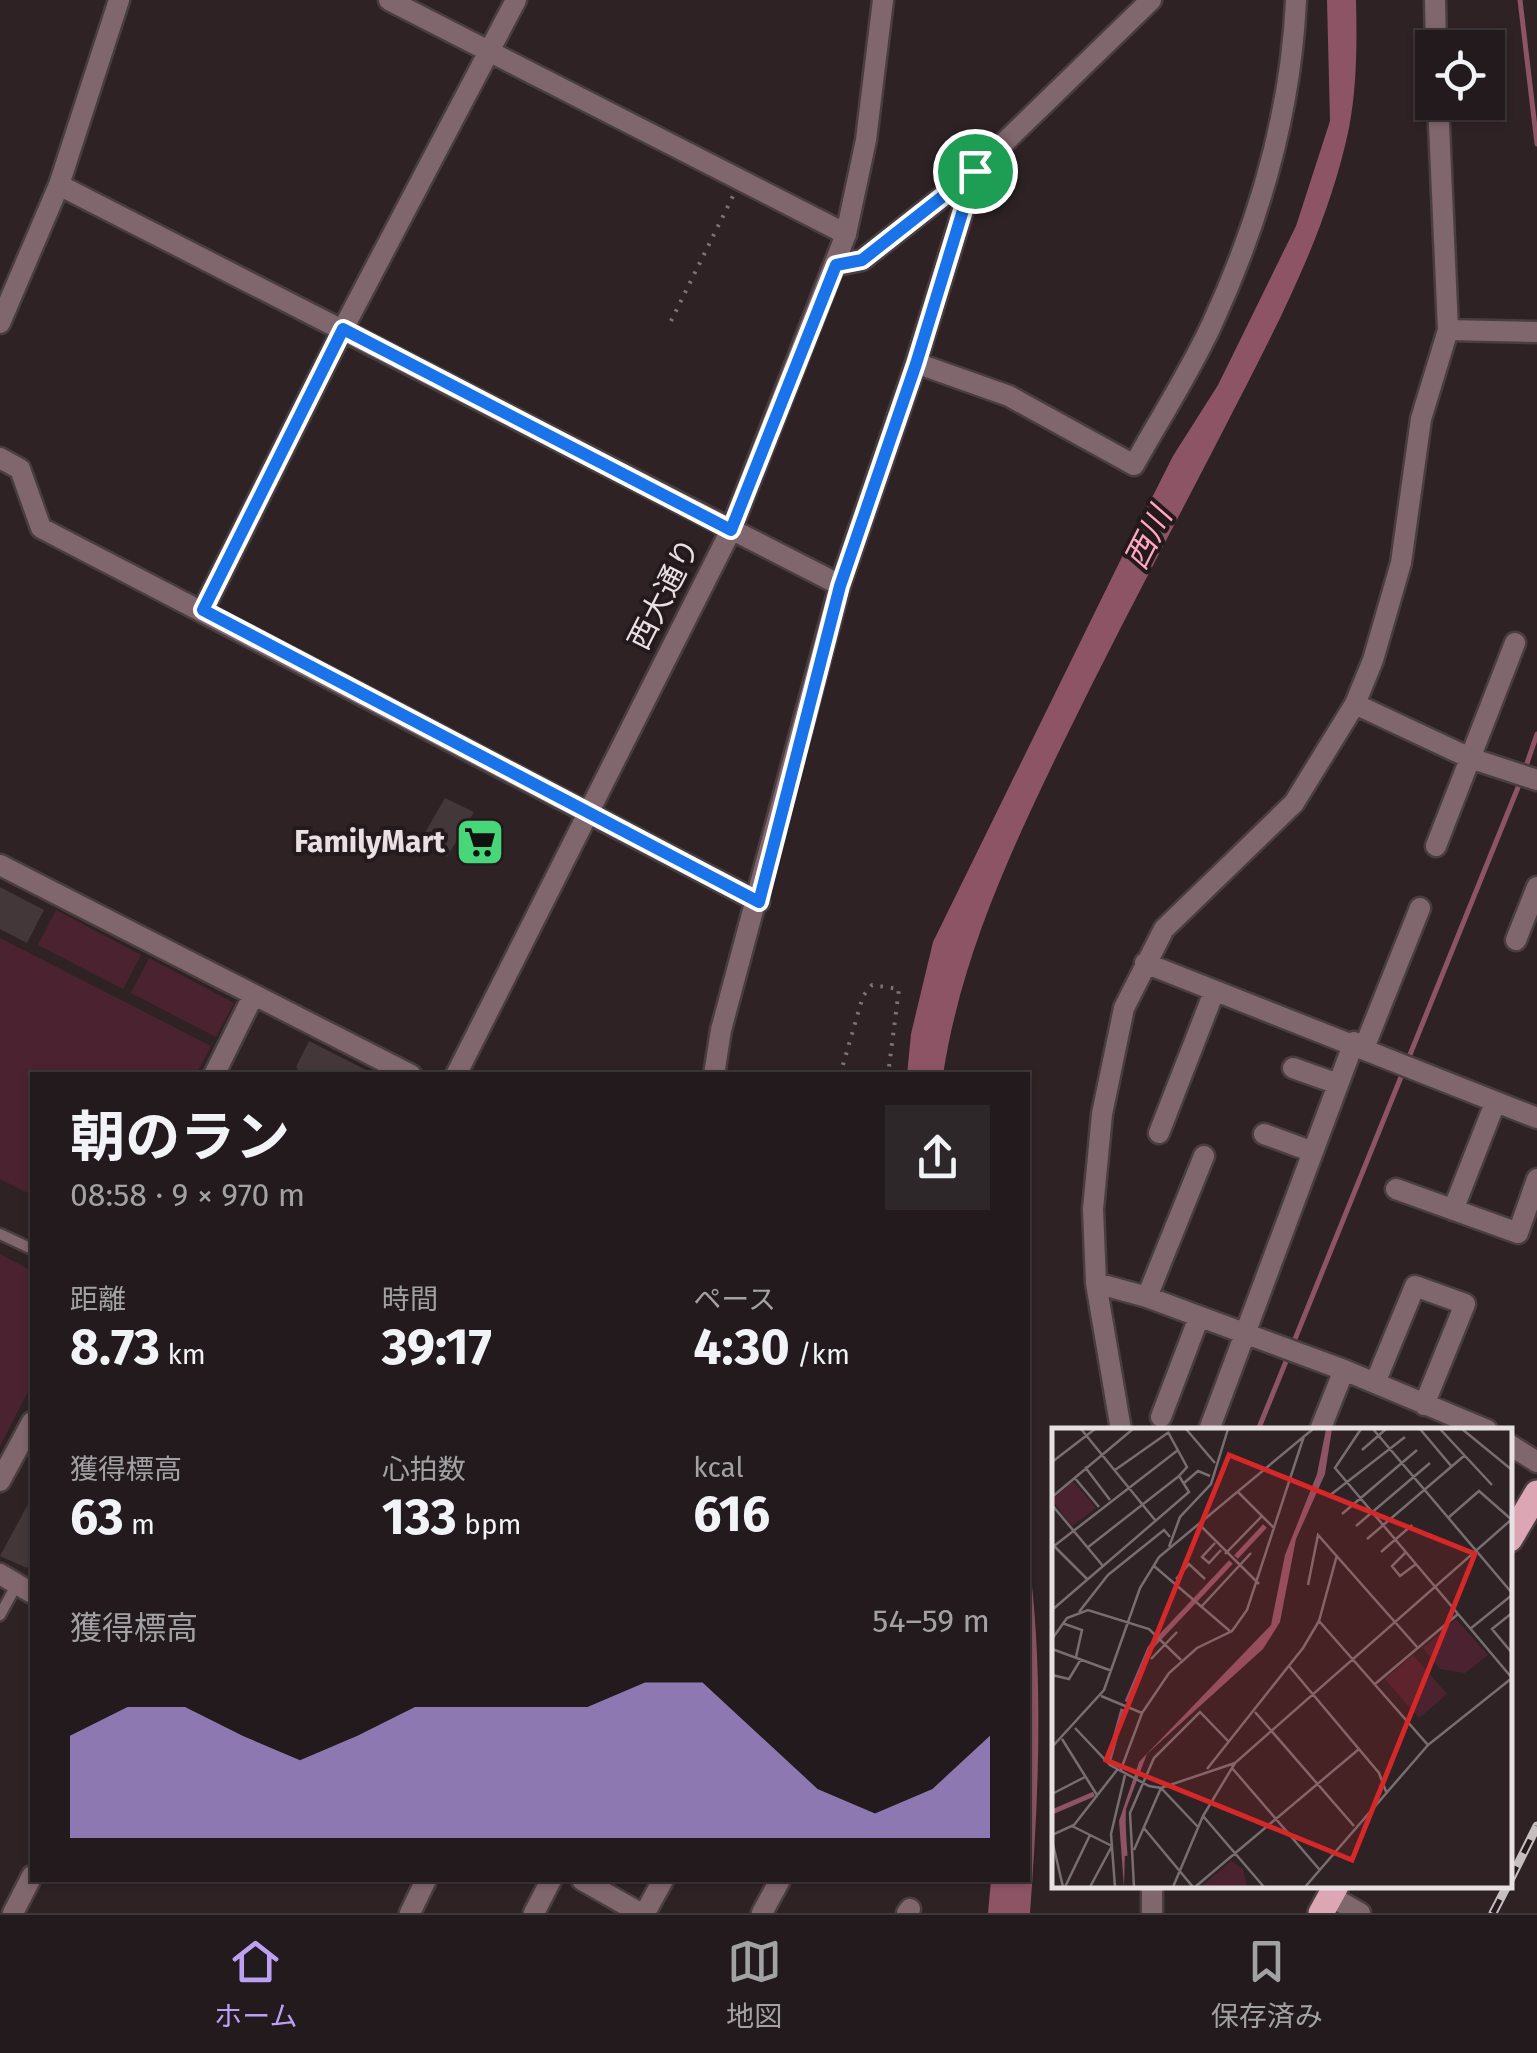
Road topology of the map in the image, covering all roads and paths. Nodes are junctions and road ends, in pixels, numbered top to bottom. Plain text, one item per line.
1 (119, 0) edge
2 (388, 0) edge
3 (516, 0) edge
4 (884, 0) edge
5 (1151, 0) edge
6 (1296, 0) edge
7 (1435, 0) edge
8 (1436, 30) edge
9 (490, 52) junction
10 (1439, 120) edge
11 (975, 171) junction
12 (740, 181) junction
13 (59, 185) junction
14 (846, 234) junction
15 (836, 265) junction
16 (0, 322) edge
17 (670, 322) dead end
18 (343, 329) junction
19 (1448, 330) junction
20 (1537, 332) edge
21 (916, 364) junction
22 (0, 458) edge
23 (731, 530) junction
24 (840, 586) junction
25 (203, 610) junction
26 (1514, 643) dead end
27 (1355, 704) junction
28 (1470, 758) junction
29 (1537, 780) edge
30 (587, 810) junction
31 (1436, 846) dead end
32 (0, 865) edge
33 (1537, 887) edge
34 (759, 902) junction
35 (1420, 908) dead end
36 (1516, 940) dead end
37 (1145, 963) junction
38 (1214, 992) junction
39 (253, 996) junction
40 (1359, 1045) junction
41 (1292, 1068) dead end
42 (215, 1072) edge
43 (405, 1072) edge
44 (457, 1072) edge
45 (714, 1072) edge
46 (841, 1072) edge
47 (888, 1072) edge
48 (1338, 1084) junction
49 (1496, 1102) junction
50 (1537, 1118) edge
51 (1159, 1133) dead end
52 (1264, 1134) dead end
53 (1312, 1152) junction
54 (1204, 1156) dead end
55 (1537, 1179) edge
56 (1396, 1189) dead end
57 (1452, 1210) junction
58 (0, 1234) edge
59 (30, 1248) edge
60 (1096, 1282) junction
61 (1148, 1297) junction
62 (1199, 1317) junction
63 (1244, 1334) junction
64 (1344, 1370) junction
65 (1374, 1383) junction
66 (1430, 1407) junction
67 (1162, 1417) dead end
68 (30, 1426) edge
69 (1121, 1428) edge
70 (1210, 1428) edge
71 (1321, 1428) edge
72 (1427, 1428) edge
73 (1482, 1428) edge
74 (1512, 1446) edge
75 (1537, 1462) edge
76 (0, 1482) edge
77 (1537, 1493) edge
78 (1512, 1536) edge
79 (16, 1584) edge
80 (0, 1615) edge
81 (30, 1880) edge
82 (425, 1882) edge
83 (550, 1882) edge
84 (586, 1882) edge
85 (662, 1882) edge
86 (779, 1882) edge
87 (1329, 1898) edge
88 (14, 1913) edge
89 (410, 1913) edge
90 (534, 1913) edge
91 (643, 1913) edge
92 (762, 1913) edge
93 (1360, 1913) edge

1 - 13 street
2 - 9 street
3 - 9 street
4 - 14 street, 西大通り
5 - 11 street
6 - 21 street
7 - 8 street
9 - 12 street
9 - 18 street
10 - 19 street
11 - 15 street
11 - 21 street
12 - 14 street
12 - 17 path
13 - 16 street
13 - 18 street
14 - 15 street, 西大通り
15 - 23 street, 西大通り
18 - 23 street
18 - 25 street
19 - 20 street
19 - 27 street
21 - 24 street
22 - 25 street
23 - 24 street
23 - 30 street, 西大通り
24 - 34 street
25 - 30 street
26 - 28 street
27 - 28 street
27 - 37 street
28 - 29 street
28 - 31 street
30 - 34 street
30 - 44 street, 西大通り
32 - 39 street
33 - 36 street
34 - 45 street
35 - 40 street
37 - 38 street
37 - 60 street
38 - 40 street
38 - 51 street
39 - 42 street
39 - 43 street
40 - 48 street
40 - 49 street
41 - 48 street
46 - 47 path
48 - 53 street
49 - 50 street
49 - 57 street
52 - 53 street
53 - 63 street
54 - 61 street
55 - 57 street
56 - 57 street
58 - 59 lane
60 - 61 street
60 - 69 street
61 - 62 street
62 - 63 street
62 - 67 street
63 - 64 street
63 - 70 street
64 - 65 street
64 - 71 street
65 - 66 street
65 - 66 street
66 - 72 street
66 - 73 street
68 - 76 street
74 - 75 street
77 - 78 main road
79 - 80 lane
81 - 88 street
82 - 89 street
83 - 90 street
84 - 91 street
85 - 91 street
86 - 92 street
87 - 93 street

